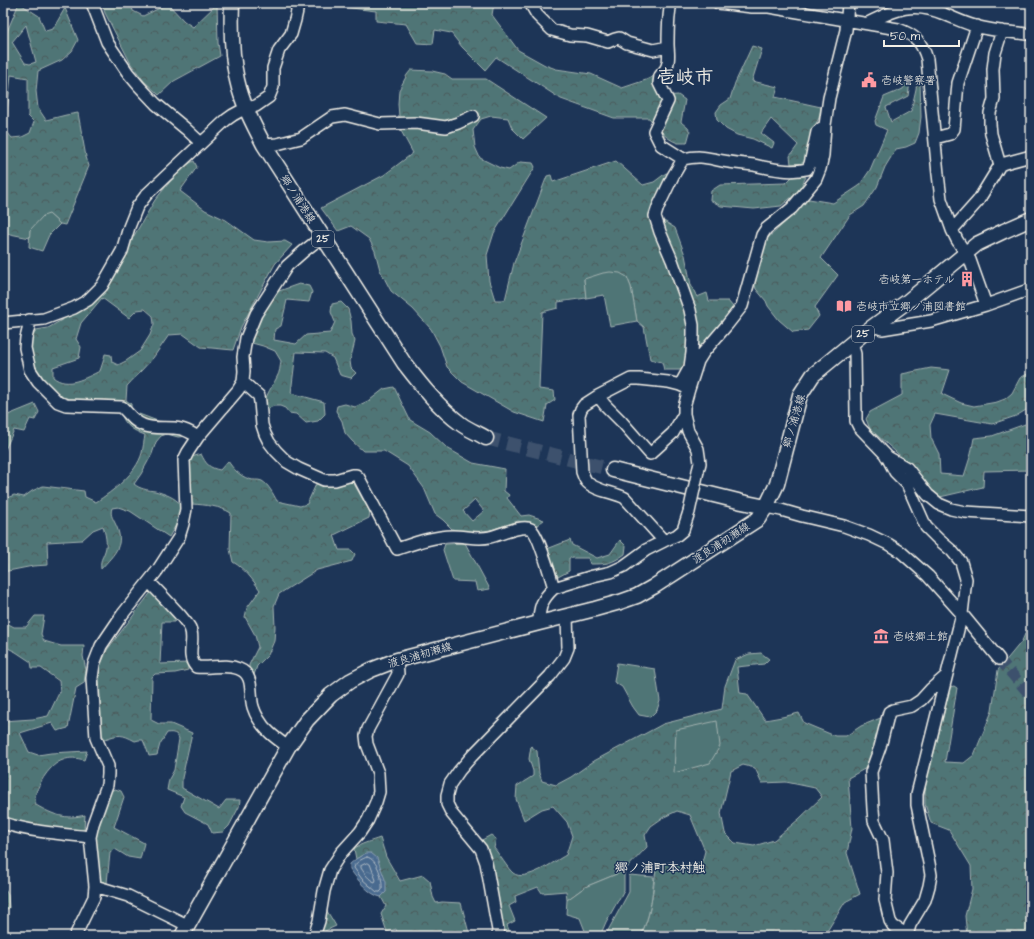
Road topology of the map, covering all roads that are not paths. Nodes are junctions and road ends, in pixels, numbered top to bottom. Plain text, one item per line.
1 (92, 3) edge
2 (232, 3) edge
3 (296, 3) edge
4 (530, 3) edge
5 (671, 3) edge
6 (718, 3) edge
7 (848, 3) edge
8 (770, 5) edge
9 (847, 20) junction
10 (868, 23) junction
11 (977, 26) junction
12 (1002, 31) junction
13 (1031, 34) edge
14 (668, 47) junction
15 (246, 108) junction
16 (473, 116) dead end
17 (825, 125) junction
18 (935, 138) junction
19 (201, 143) junction
20 (264, 145) junction
21 (1031, 156) edge
22 (684, 159) junction
23 (1000, 165) junction
24 (1031, 218) edge
25 (952, 230) junction
26 (322, 237) junction
27 (965, 254) junction
28 (1031, 289) edge
29 (986, 305) junction
30 (29, 320) junction
31 (3, 323) edge
32 (874, 326) junction
33 (852, 343) junction
34 (243, 382) junction
35 (684, 387) junction
36 (598, 396) junction
37 (684, 414) junction
38 (198, 437) junction
39 (486, 438) tunnel mouth
40 (886, 456) junction
41 (613, 470) tunnel mouth
42 (766, 507) junction
43 (1031, 516) edge
44 (664, 541) junction
45 (149, 582) junction
46 (554, 588) junction
47 (962, 614) junction
48 (567, 616) junction
49 (539, 623) junction
50 (999, 659) tunnel mouth
51 (397, 660) junction
52 (946, 676) junction
53 (288, 747) junction
54 (3, 823) edge
55 (90, 837) junction
56 (95, 886) junction
57 (184, 930) edge
58 (907, 935) edge
59 (75, 936) edge
60 (314, 936) edge
61 (499, 936) edge

1 - 19 street
2 - 15 main road, 郷ノ浦港線 / 25
3 - 15 street
4 - 14 street
5 - 14 street
6 - 8 street
7 - 9 street
8 - 9 street
9 - 10 street
9 - 17 street
10 - 11 street
10 - 18 street
11 - 12 street
11 - 18 street
12 - 13 street
12 - 23 street
14 - 22 street
15 - 19 street
15 - 20 main road, 郷ノ浦港線 / 25
16 - 20 street
17 - 22 street
17 - 35 street
18 - 25 street
19 - 30 street
20 - 26 main road, 郷ノ浦港線 / 25
21 - 23 street
22 - 35 street
23 - 25 street
24 - 27 main road, 郷ノ浦港線 / 25
25 - 27 street
26 - 34 street
26 - 39 main road, 郷ノ浦港線 / 25
27 - 29 street
27 - 32 main road, 郷ノ浦港線 / 25
28 - 29 street
29 - 32 street
30 - 31 street
30 - 38 street
32 - 33 main road, 郷ノ浦港線 / 25
33 - 40 street
33 - 42 main road, 郷ノ浦港線 / 25
34 - 38 street
34 - 46 street
35 - 36 street
35 - 37 street
36 - 37 street
36 - 44 street
37 - 44 street, bridge
38 - 45 street
40 - 43 street
40 - 47 street
41 - 42 main road
42 - 47 street
42 - 48 main road, 渡良浦初瀬線
44 - 46 street
45 - 53 street
45 - 55 street
46 - 49 street
47 - 50 street
47 - 52 street
48 - 49 main road, 渡良浦初瀬線
48 - 61 street
49 - 51 main road, 渡良浦初瀬線
51 - 53 main road, 渡良浦初瀬線
51 - 60 street
52 - 58 street
52 - 58 street
53 - 57 main road, 渡良浦初瀬線
54 - 55 street
55 - 56 street
56 - 57 street
56 - 59 street

